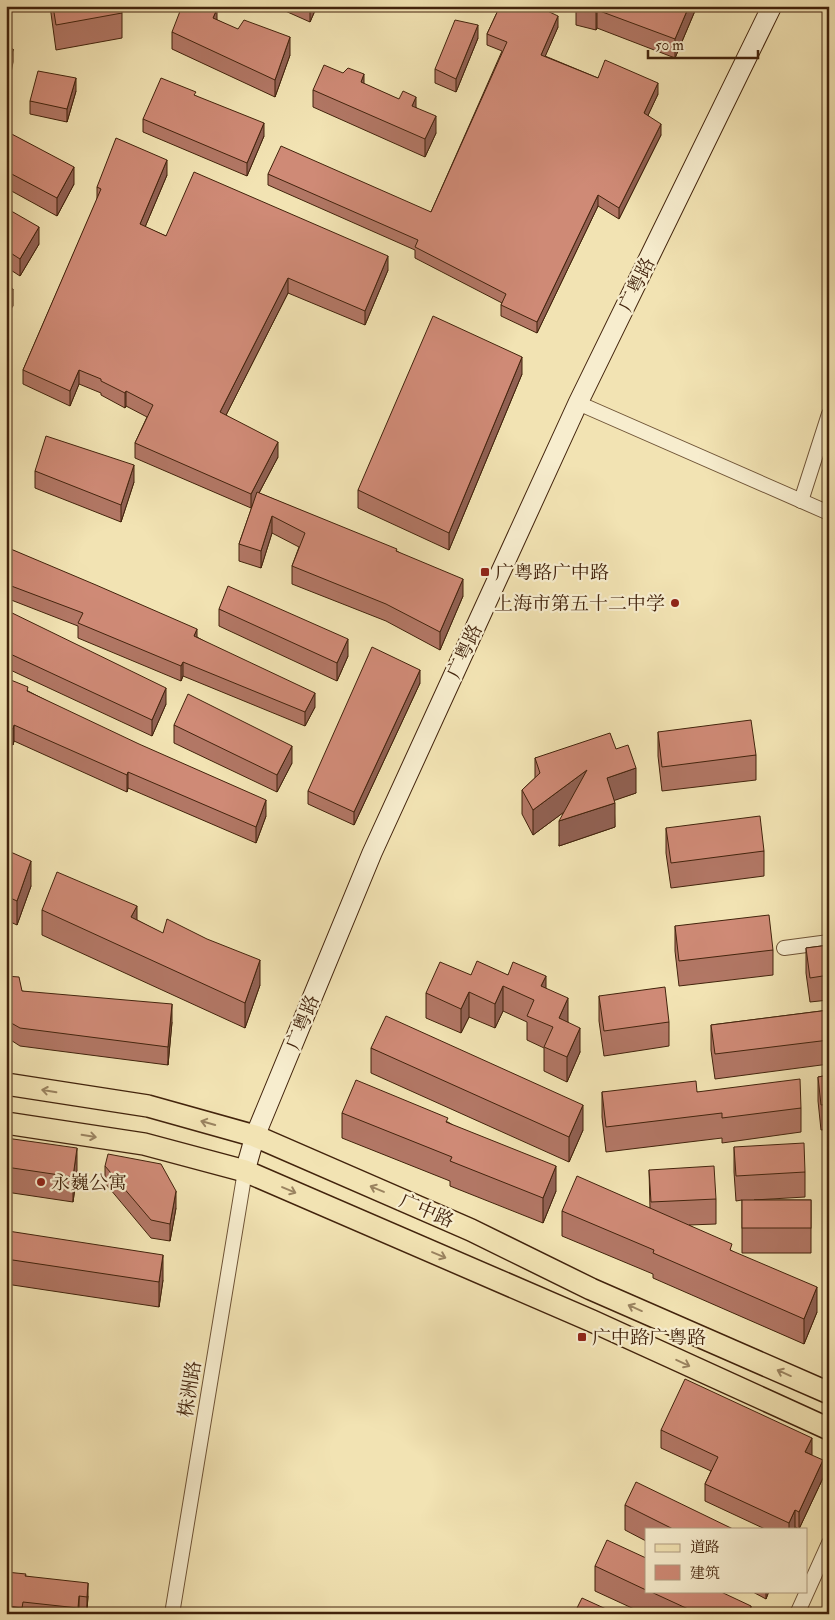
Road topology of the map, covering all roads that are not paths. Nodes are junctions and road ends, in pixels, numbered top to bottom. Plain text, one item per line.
1 (772, 6) edge
2 (578, 403) junction
3 (829, 414) edge
4 (801, 501) junction
5 (829, 513) edge
6 (829, 942) edge
7 (784, 948) dead end
8 (6, 1084) edge
9 (6, 1123) edge
10 (255, 1136) junction
11 (245, 1171) junction
12 (829, 1393) edge
13 (829, 1429) edge
14 (829, 1543) edge
15 (808, 1590) edge
16 (807, 1592) edge
17 (172, 1614) edge
18 (797, 1614) edge

1 - 2 main road, 广粤路
2 - 4 street
2 - 10 main road, 广粤路
3 - 4 street
4 - 5 street
6 - 7 street
10 -> 8 main road, 广中路
9 -> 11 main road, 广中路
10 - 11 main road, 广粤路
12 -> 10 main road, 广中路
11 -> 13 main road, 广中路
11 - 17 street, 株洲路
14 - 15 street
16 - 18 street

